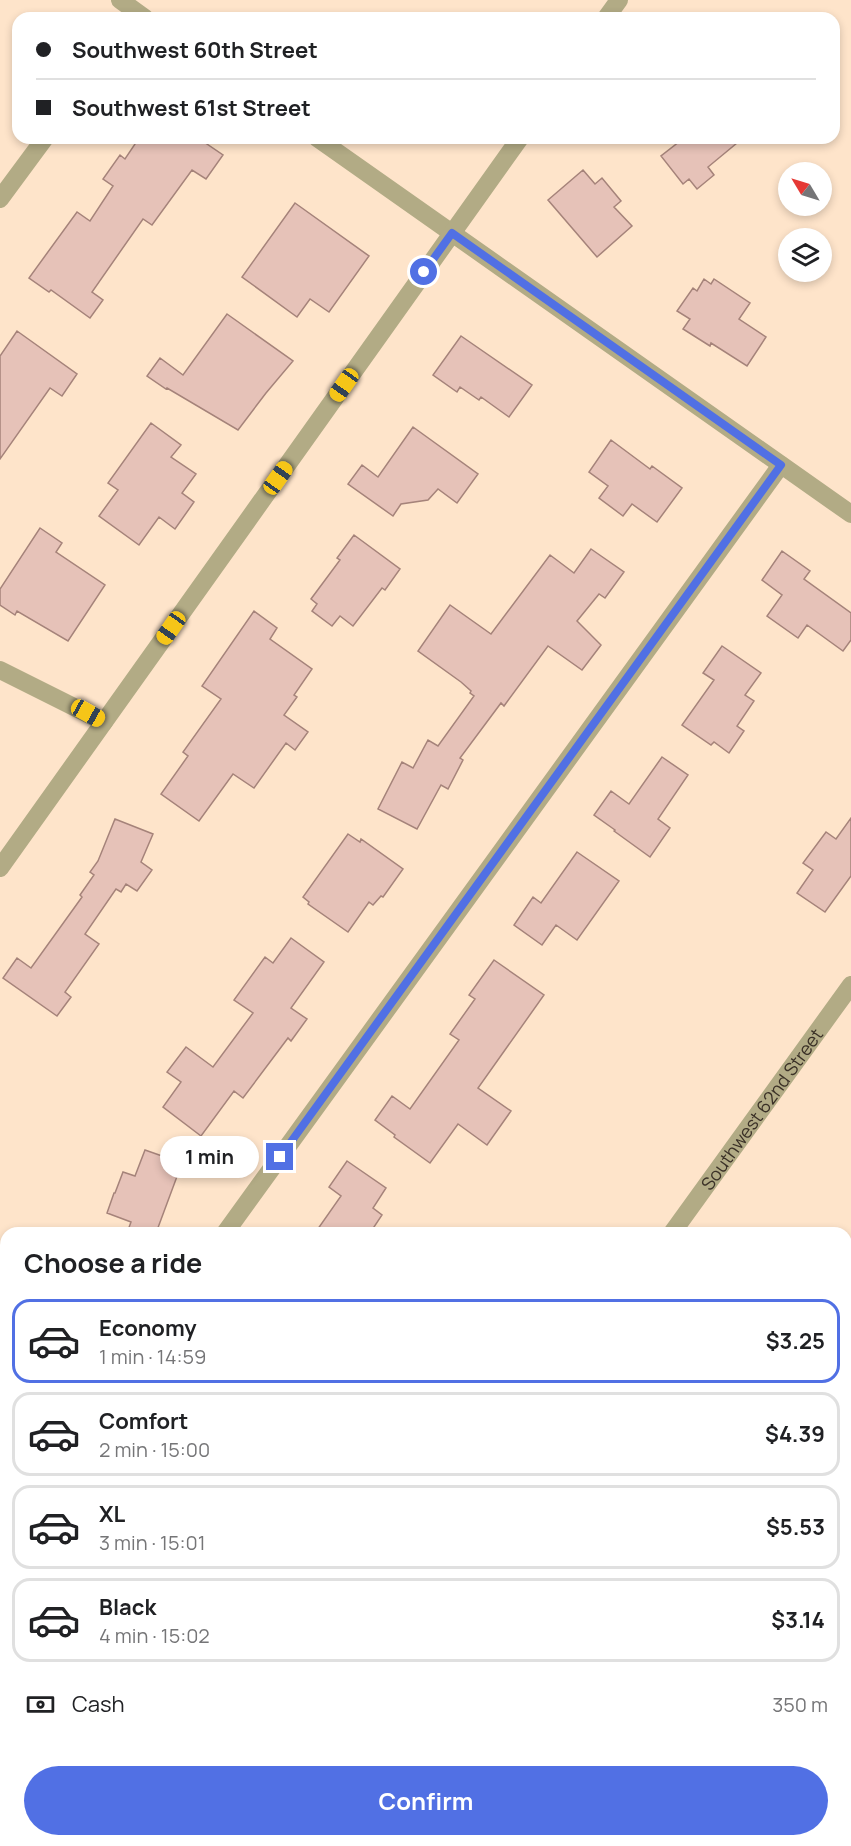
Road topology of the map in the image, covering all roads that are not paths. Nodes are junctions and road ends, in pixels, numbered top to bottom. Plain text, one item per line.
1 (120, 0) edge
2 (142, 12) edge
3 (41, 144) edge
4 (326, 144) edge
5 (516, 144) edge
6 (0, 199) edge
7 (452, 233) junction
8 (781, 465) junction
9 (851, 514) edge
10 (0, 670) edge
11 (104, 722) junction
12 (0, 867) edge
13 (851, 985) edge
14 (229, 1227) edge
15 (676, 1227) edge

1 - 2 street
3 - 6 street
4 - 7 street
5 - 7 street
7 - 8 street
7 - 11 street
8 - 9 street
8 - 14 street
10 - 11 street
11 - 12 street
13 - 15 street, Southwest 62nd Street

